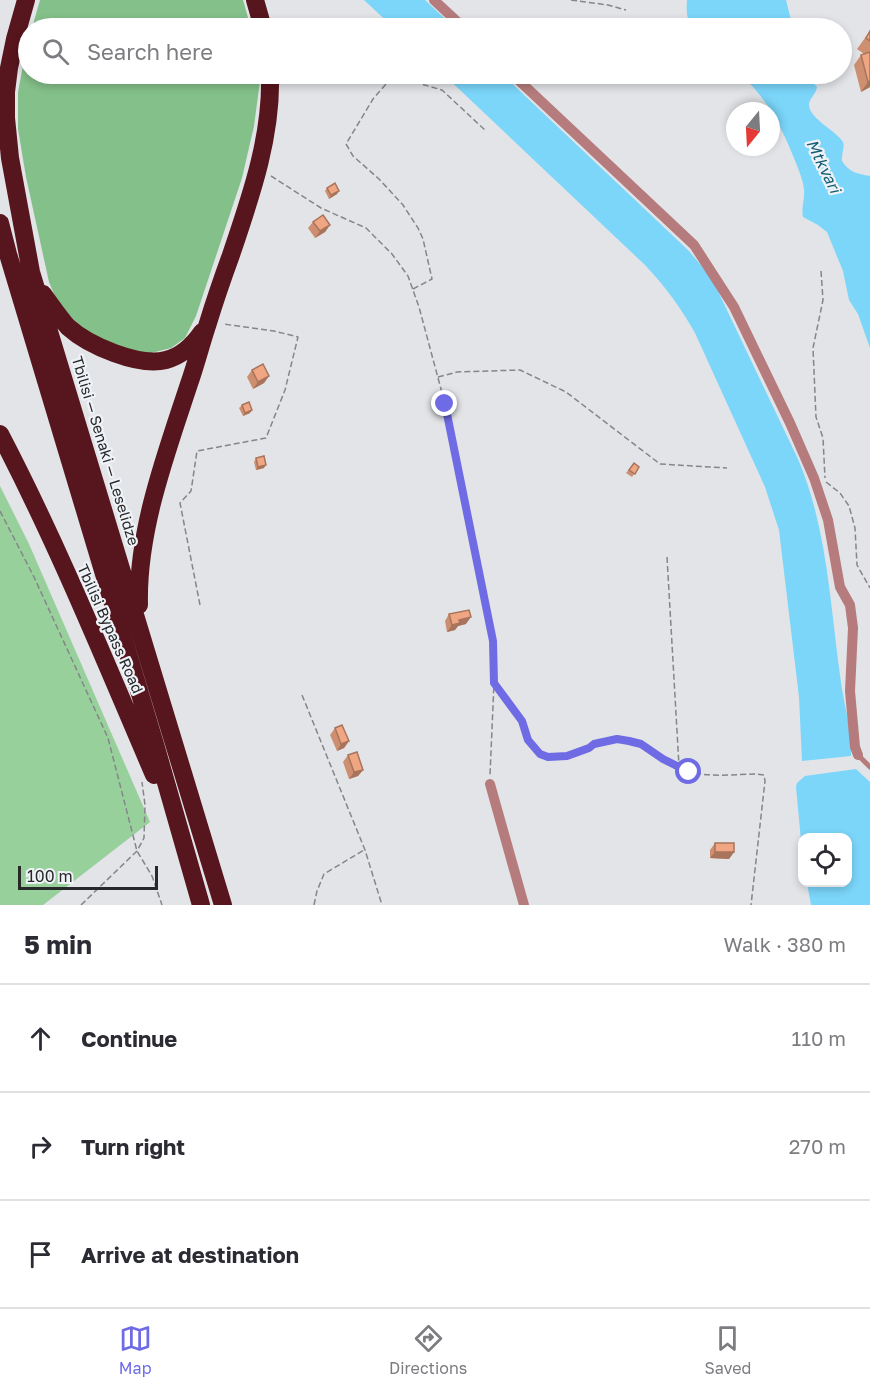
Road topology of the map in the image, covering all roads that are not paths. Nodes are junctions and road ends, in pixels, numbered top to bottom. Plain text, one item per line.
1 (26, 0) edge
2 (255, 0) edge
3 (434, 0) edge
4 (21, 18) edge
5 (260, 18) edge
6 (453, 18) edge
7 (18, 28) edge
8 (270, 84) edge
9 (523, 84) edge
10 (0, 223) edge
11 (35, 283) junction
12 (208, 321) junction
13 (0, 434) edge
14 (142, 636) junction
15 (858, 755) joint
16 (870, 767) edge
17 (490, 784) road end
18 (182, 840) junction
19 (201, 905) edge
20 (223, 905) edge
21 (524, 905) edge

1 - 4 highway, Tbilisi — Senaki — Leselidze
2 - 5 highway
3 - 6 street
7 - 11 highway, Tbilisi — Senaki — Leselidze
8 - 12 highway, Tbilisi Bypass Road
9 - 15 street
10 - 18 highway
11 - 12 highway, Tbilisi Bypass Road
11 - 14 highway, Tbilisi — Senaki — Leselidze
12 - 14 highway, Tbilisi Bypass Road
13 - 18 highway, Tbilisi Bypass Road
14 - 20 highway, Tbilisi — Senaki — Leselidze
15 - 16 lane
17 - 21 street
18 - 19 highway

